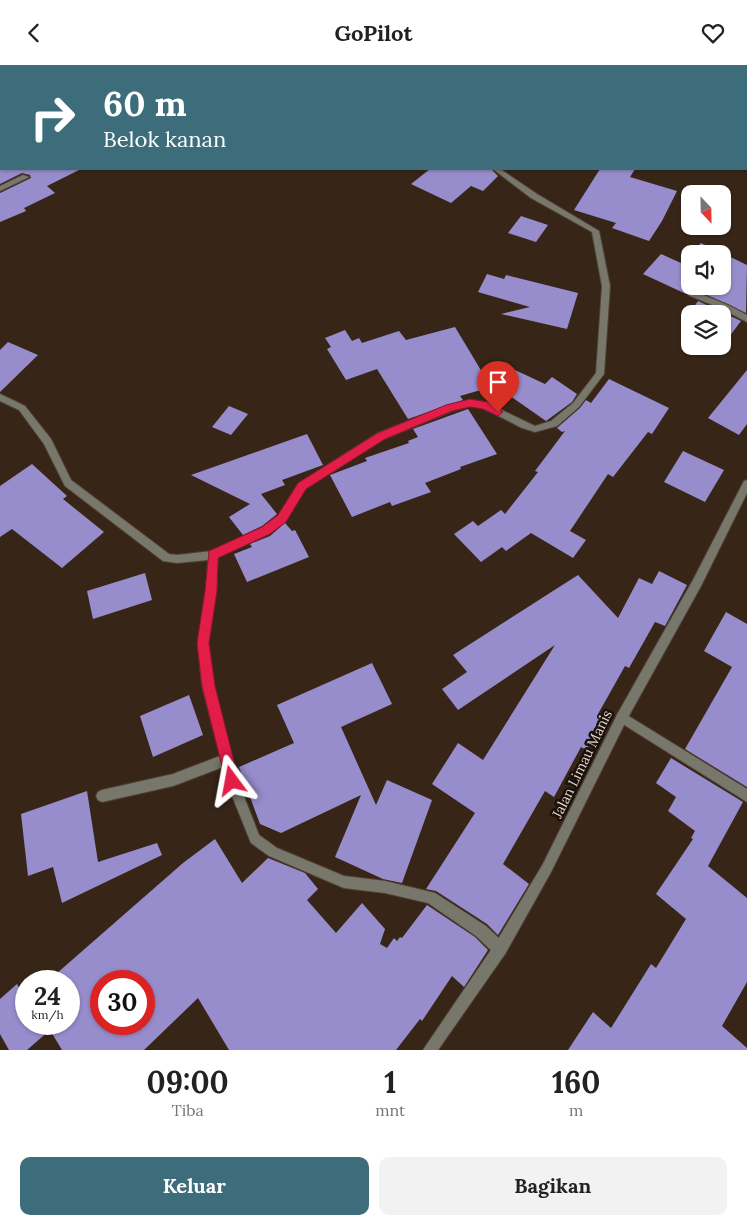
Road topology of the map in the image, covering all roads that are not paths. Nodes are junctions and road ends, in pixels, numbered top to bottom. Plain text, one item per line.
1 (497, 170) edge
2 (25, 177) dead end
3 (0, 189) edge
4 (696, 295) edge
5 (747, 319) edge
6 (0, 397) edge
7 (747, 484) edge
8 (213, 555) junction
9 (622, 717) junction
10 (227, 759) junction
11 (102, 795) dead end
12 (747, 796) edge
13 (500, 949) junction
14 (430, 1050) edge

1 - 8 street
2 - 3 street
4 - 5 street
6 - 8 street
7 - 9 street, Jalan Limau Manis
8 - 10 street
9 - 12 street
9 - 13 street, Jalan Limau Manis
10 - 11 street
10 - 13 street
13 - 14 street, Jalan Limau Manis

